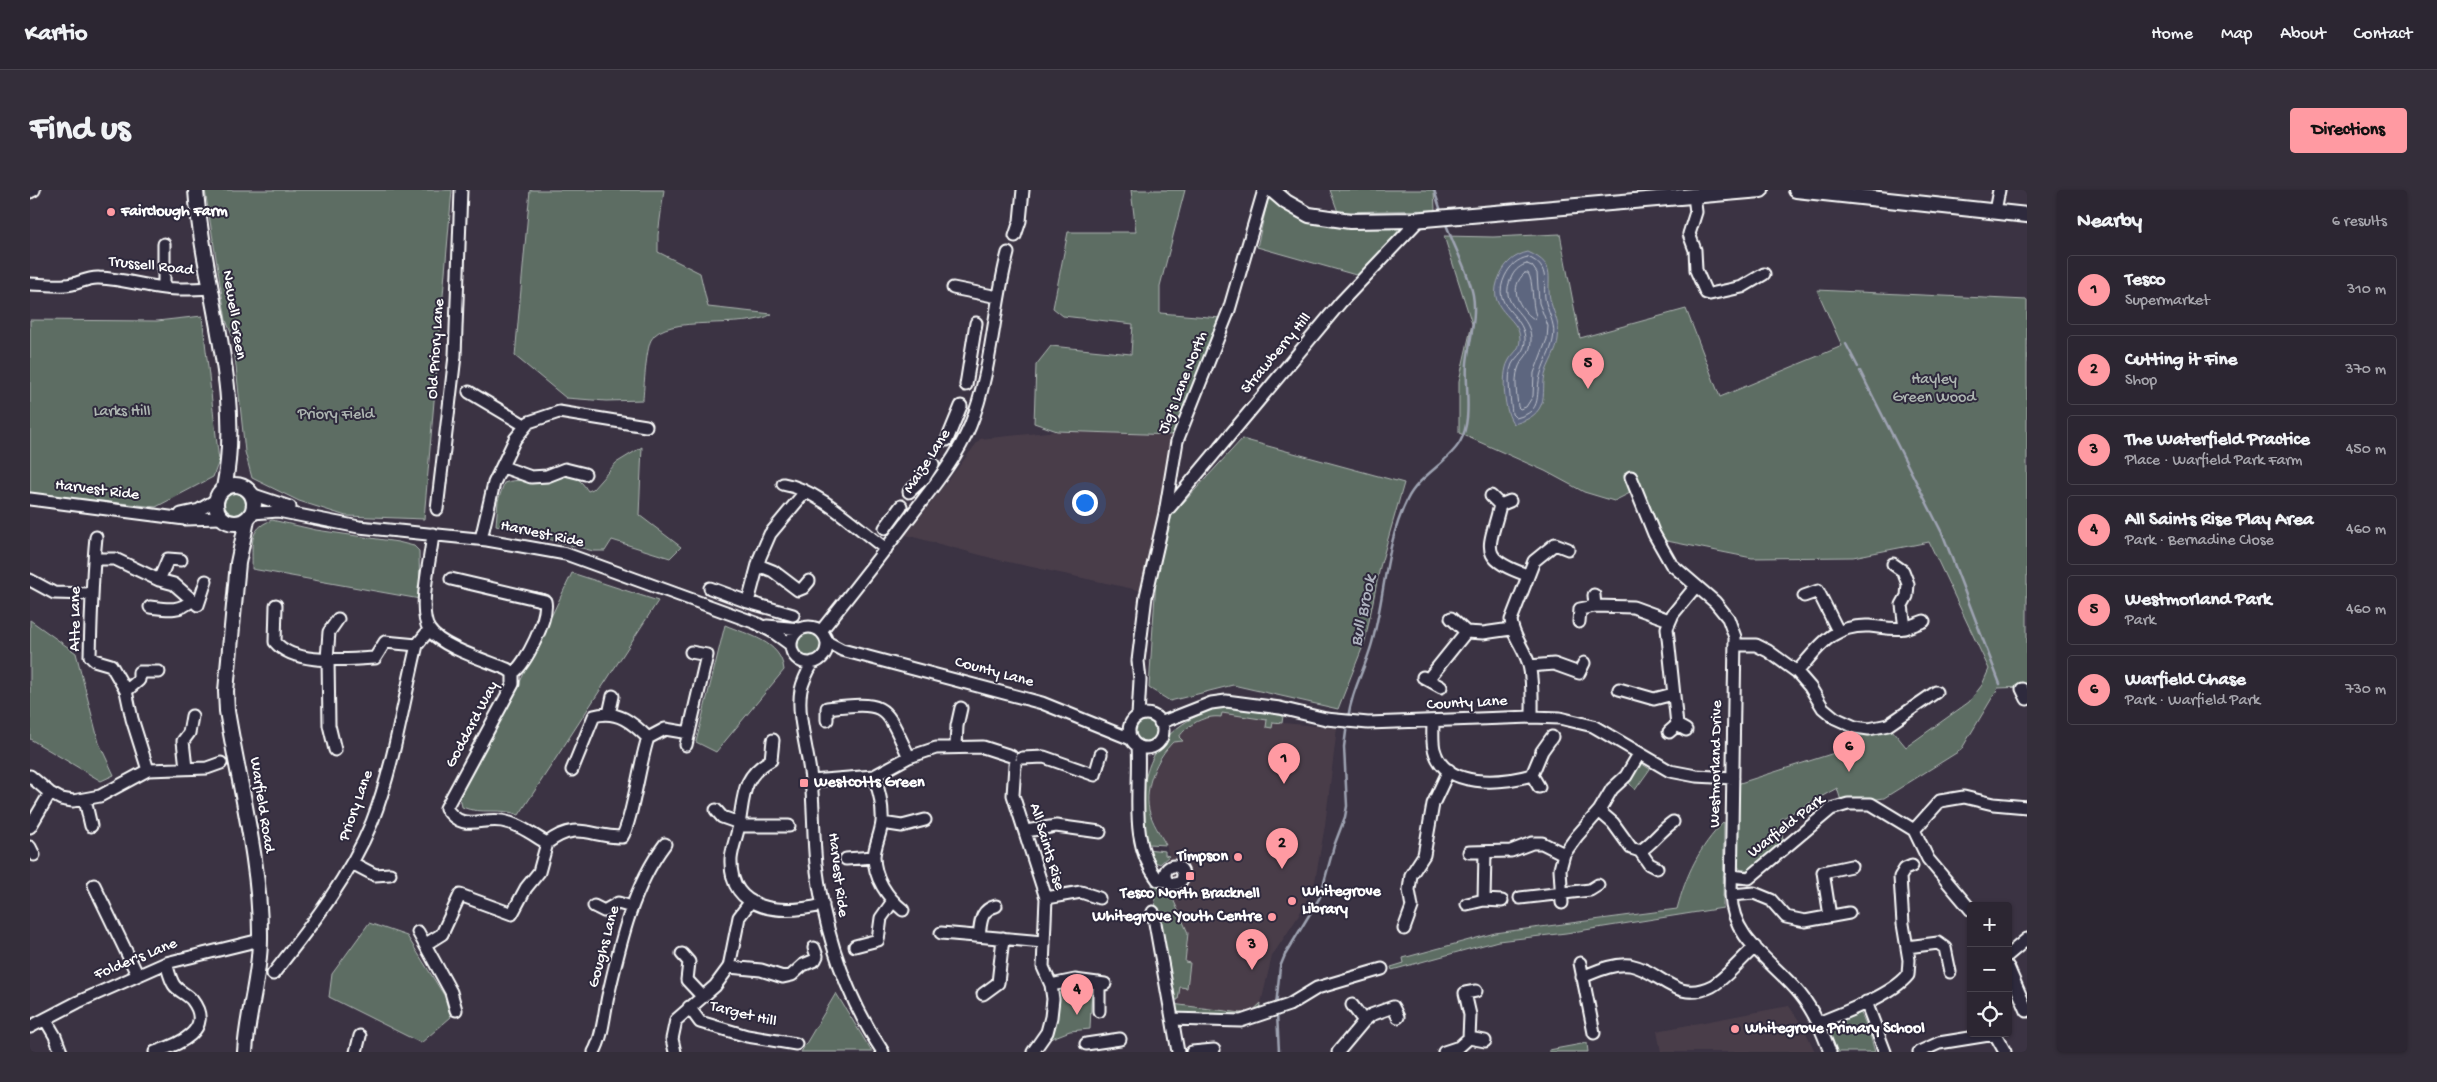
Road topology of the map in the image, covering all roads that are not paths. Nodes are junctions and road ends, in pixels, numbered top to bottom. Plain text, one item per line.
1 (34, 190) edge
2 (196, 190) edge
3 (461, 190) edge
4 (1023, 190) edge
5 (1264, 190) edge
6 (1272, 190) edge
7 (1761, 190) edge
8 (1796, 190) edge
9 (1998, 190) edge
10 (30, 192) edge
11 (1694, 196) junction
12 (1996, 211) junction
13 (2027, 215) edge
14 (1419, 220) junction
15 (1015, 236) dead end
16 (164, 244) dead end
17 (1008, 253) dead end
18 (1764, 274) dead end
19 (30, 284) edge
20 (164, 288) junction
21 (210, 288) junction
22 (953, 288) dead end
23 (998, 297) junction
24 (976, 323) dead end
25 (969, 364) junction
26 (986, 366) junction
27 (966, 385) dead end
28 (469, 392) dead end
29 (961, 406) dead end
30 (955, 420) junction
31 (526, 426) junction
32 (646, 426) dead end
33 (970, 426) junction
34 (947, 440) dead end
35 (231, 445) junction
36 (933, 464) dead end
37 (503, 467) junction
38 (585, 474) dead end
39 (1631, 477) dead end
40 (924, 478) junction
41 (783, 484) dead end
42 (934, 486) junction
43 (224, 488) junction
44 (247, 490) junction
45 (805, 492) junction
46 (909, 492) dead end
47 (1491, 496) dead end
48 (30, 499) edge
49 (216, 500) junction
50 (437, 509) dead end
51 (1164, 513) junction
52 (159, 515) junction
53 (250, 517) junction
54 (312, 517) junction
55 (225, 521) junction
56 (906, 523) junction
57 (885, 528) dead end
58 (434, 534) junction
59 (96, 537) dead end
60 (481, 539) junction
61 (886, 549) junction
62 (1568, 549) dead end
63 (96, 559) junction
64 (182, 560) dead end
65 (238, 563) junction
66 (758, 564) junction
67 (1893, 564) dead end
68 (1527, 575) junction
69 (451, 579) dead end
70 (30, 580) edge
71 (159, 580) junction
72 (206, 581) dead end
73 (809, 581) dead end
74 (1696, 586) junction
75 (710, 588) dead end
76 (90, 594) junction
77 (1804, 596) dead end
78 (192, 600) junction
79 (748, 602) junction
80 (276, 605) dead end
81 (150, 608) dead end
82 (793, 615) dead end
83 (1451, 618) dead end
84 (338, 619) dead end
85 (1669, 620) junction
86 (1924, 621) dead end
87 (1579, 622) dead end
88 (756, 623) junction
89 (1905, 628) junction
90 (800, 629) junction
91 (1512, 629) junction
92 (429, 630) junction
93 (821, 631) junction
94 (1838, 631) junction
95 (1466, 632) junction
96 (827, 642) junction
97 (417, 645) junction
98 (791, 645) junction
99 (1736, 646) junction
100 (690, 652) dead end
101 (873, 658) junction
102 (798, 659) junction
103 (327, 660) junction
104 (817, 660) junction
105 (1529, 666) junction
106 (1583, 671) dead end
107 (159, 672) dead end
108 (1797, 672) junction
109 (513, 674) junction
110 (1140, 680) junction
111 (1441, 687) dead end
112 (1619, 688) dead end
113 (801, 690) junction
114 (126, 691) junction
115 (1936, 692) dead end
116 (1673, 694) junction
117 (613, 696) dead end
118 (961, 708) dead end
119 (610, 714) junction
120 (192, 716) dead end
121 (1532, 717) junction
122 (827, 720) dead end
123 (1134, 720) junction
124 (1433, 722) junction
125 (1158, 725) junction
126 (1104, 728) junction
127 (1677, 729) dead end
128 (1552, 737) dead end
129 (648, 738) junction
130 (773, 740) dead end
131 (1134, 742) junction
132 (1154, 745) junction
133 (956, 746) junction
134 (335, 750) dead end
135 (1102, 754) dead end
136 (1639, 754) junction
137 (910, 757) junction
138 (1016, 760) junction
139 (221, 764) dead end
140 (186, 768) junction
141 (148, 770) junction
142 (572, 770) dead end
143 (1449, 770) junction
144 (1532, 775) junction
145 (30, 776) edge
146 (874, 776) junction
147 (1733, 778) junction
148 (1138, 779) junction
149 (811, 781) junction
150 (1539, 787) dead end
151 (50, 793) junction
152 (85, 800) junction
153 (2027, 807) edge
154 (716, 810) dead end
155 (1599, 812) junction
156 (925, 820) dead end
157 (1673, 822) dead end
158 (882, 824) junction
159 (739, 825) junction
160 (91, 826) dead end
161 (789, 826) dead end
162 (30, 827) edge
163 (1914, 830) junction
164 (1026, 831) junction
165 (1100, 832) dead end
166 (547, 843) junction
167 (665, 844) dead end
168 (1640, 851) junction
169 (1470, 852) dead end
170 (1485, 852) junction
171 (1564, 854) junction
172 (874, 856) junction
173 (846, 859) dead end
174 (352, 863) junction
175 (1851, 866) dead end
176 (1912, 866) dead end
177 (1657, 868) dead end
178 (390, 874) dead end
179 (1167, 876) dead end
180 (1731, 876) junction
181 (94, 885) dead end
182 (1598, 885) dead end
183 (1731, 895) junction
184 (1046, 898) junction
185 (1099, 898) dead end
186 (1520, 898) dead end
187 (1562, 898) junction
188 (1484, 900) junction
189 (751, 901) junction
190 (1502, 901) dead end
191 (893, 902) junction
192 (1467, 904) dead end
193 (823, 905) junction
194 (1967, 905) edge
195 (594, 906) dead end
196 (996, 906) dead end
197 (632, 907) junction
198 (904, 910) dead end
199 (1153, 912) dead end
200 (1849, 913) dead end
201 (1830, 916) junction
202 (1404, 929) dead end
203 (418, 932) dead end
204 (942, 933) dead end
205 (979, 936) junction
206 (1003, 938) junction
207 (2027, 939) edge
208 (260, 940) junction
209 (1043, 942) junction
210 (426, 944) junction
211 (855, 946) dead end
212 (1907, 947) junction
213 (814, 948) dead end
214 (1754, 948) junction
215 (2012, 952) edge
216 (682, 954) dead end
217 (166, 963) junction
218 (1580, 963) dead end
219 (729, 967) junction
220 (1382, 969) dead end
221 (1950, 972) dead end
222 (137, 974) junction
223 (273, 974) dead end
224 (2012, 976) edge
225 (1582, 977) junction
226 (1051, 986) junction
227 (1471, 992) dead end
228 (983, 994) dead end
229 (702, 996) junction
230 (1866, 1002) junction
231 (1352, 1005) dead end
232 (688, 1007) junction
233 (456, 1010) dead end
234 (2027, 1010) edge
235 (1099, 1011) dead end
236 (1398, 1017) dead end
237 (45, 1019) junction
238 (1172, 1019) junction
239 (1364, 1021) junction
240 (1818, 1023) junction
241 (30, 1027) edge
242 (1594, 1033) dead end
243 (360, 1036) dead end
244 (1972, 1037) edge
245 (1996, 1037) edge
246 (1470, 1038) junction
247 (1485, 1042) dead end
248 (796, 1044) dead end
249 (1086, 1044) dead end
250 (1113, 1044) edge
251 (1214, 1050) dead end
252 (61, 1052) edge
253 (155, 1052) edge
254 (246, 1052) edge
255 (356, 1052) edge
256 (594, 1052) edge
257 (675, 1052) edge
258 (883, 1052) edge
259 (1032, 1052) edge
260 (1178, 1052) edge
261 (1192, 1052) edge
262 (1338, 1052) edge
263 (1444, 1052) edge
264 (1830, 1052) edge
265 (1885, 1052) edge
266 (1919, 1052) edge
267 (2005, 1052) edge

1 - 10 street
2 - 21 main road, Newell Green
3 - 50 street, Old Priory Lane
4 - 15 street
5 - 51 street, Jig's Lane North
6 - 14 main road
7 - 11 main road
8 - 12 main road
9 - 12 street
11 - 14 main road
11 - 18 street
12 - 13 main road
14 - 51 street, Strawberry Hill
16 - 20 street
17 - 23 street, Maize Lane
19 - 20 street, Trussell Road
20 - 21 street, Trussell Road
21 - 35 main road, Newell Green
22 - 23 street
23 - 26 street, Maize Lane
24 - 25 street
25 - 26 street
25 - 27 street
26 - 33 street, Maize Lane
28 - 31 street
29 - 30 street
30 - 33 street
30 - 34 street
31 - 32 street
31 - 37 street
33 - 42 street, Maize Lane
35 - 43 main road, Newell Green
35 - 44 main road, Newell Green
36 - 40 street
37 - 38 street
37 - 60 street
39 - 74 street, Westmorland Drive
40 - 42 street
40 - 46 street
41 - 45 street
42 - 56 street, Maize Lane
43 - 44 main road
43 - 49 main road
44 - 53 main road
44 - 54 street, Harvest Ride
45 - 61 street
45 - 66 street
47 - 68 street
48 - 52 street, Harvest Ride
49 - 52 street, Harvest Ride
49 - 55 main road
51 - 110 street, Jig's Lane North
52 - 55 street, Harvest Ride
53 - 54 street, Harvest Ride
53 - 55 main road
53 - 65 main road, Warfield Road
54 - 58 street, Harvest Ride
55 - 65 main road, Warfield Road
56 - 57 street
56 - 61 street, Maize Lane
58 - 60 street, Harvest Ride
58 - 92 street
59 - 63 street, Atte Lane
60 - 88 street, Harvest Ride
61 - 93 street, Maize Lane
62 - 68 street
63 - 71 street
63 - 76 street, Atte Lane
64 - 71 street
65 - 208 main road, Warfield Road
66 - 73 street
66 - 79 street
67 - 89 street
68 - 91 street
69 - 109 street
70 - 76 street
71 - 78 street
72 - 78 street
74 - 85 street
74 - 99 street, Westmorland Drive
75 - 79 street
76 - 114 street, Atte Lane
77 - 94 street
78 - 81 street
79 - 82 street
80 - 103 street
83 - 95 street
84 - 103 street
85 - 87 street
85 - 116 street
86 - 89 street
88 - 90 street, Harvest Ride
88 - 98 street, Harvest Ride
89 - 94 street
90 - 93 street
90 - 98 street
91 - 95 street
91 - 105 street
92 - 97 street, Priory Lane
92 - 109 street, Goddard Way
93 - 96 street
94 - 108 street
95 - 111 street
96 - 101 street, County Lane
96 - 104 street
97 - 103 street
97 - 174 street, Priory Lane
98 - 102 street
99 - 108 street
99 - 147 street, Westmorland Drive
100 - 129 street
101 - 104 street, County Lane
101 - 126 street, County Lane
102 - 104 street
102 - 113 street, Harvest Ride
103 - 134 street
104 - 113 street, Harvest Ride
105 - 106 street
105 - 121 street
107 - 114 street
108 - 115 street
109 - 166 street, Goddard Way
110 - 123 street, Jig's Lane North
110 - 125 street, Jig's Lane North
112 - 116 street
113 - 149 street, Harvest Ride
114 - 141 street, Atte Lane
116 - 127 street
117 - 119 street
118 - 133 street
119 - 129 street
119 - 142 street
120 - 140 street
121 - 124 street, County Lane
121 - 136 street, County Lane
122 - 137 street
123 - 125 street
123 - 126 street
123 - 131 street
124 - 125 street, County Lane
124 - 143 street
125 - 132 street
126 - 131 street, County Lane
128 - 144 street
129 - 166 street
130 - 159 street
131 - 132 street
131 - 148 street
132 - 148 street
133 - 137 street
133 - 138 street
135 - 138 street
136 - 147 street, County Lane
136 - 155 street
137 - 146 street
138 - 164 street, All Saints Rise
139 - 140 street
140 - 141 street
141 - 152 street
143 - 144 street
143 - 202 street
144 - 150 street
145 - 151 street
146 - 149 street
146 - 158 street
147 - 180 street, Westmorland Drive
148 - 179 street
149 - 193 street, Harvest Ride
151 - 152 street
151 - 162 street
152 - 160 street
153 - 163 street
154 - 159 street
155 - 168 street
155 - 171 street
156 - 158 street
157 - 168 street
158 - 172 street
159 - 161 street
159 - 189 street
163 - 180 street, Warfield Park
163 - 194 street
164 - 165 street
164 - 184 street, All Saints Rise
166 - 210 street
167 - 197 street, Goughs Lane
168 - 177 street
169 - 170 street
170 - 171 street
170 - 188 street
171 - 187 street
172 - 173 street
172 - 191 street
174 - 178 street
174 - 223 street, Priory Lane
175 - 201 street
176 - 212 street
180 - 183 street, Westmorland Drive
181 - 222 street
182 - 187 street
183 - 201 street
183 - 214 street, Westmorland Drive
184 - 185 street
184 - 209 street, All Saints Rise
186 - 187 street
188 - 190 street
188 - 192 street
189 - 193 street
189 - 219 street
191 - 198 street
191 - 211 street
193 - 258 street, Harvest Ride
195 - 197 street
196 - 205 street
197 - 256 street, Goughs Lane
199 - 238 street
200 - 201 street
203 - 210 street
204 - 205 street
205 - 206 street
206 - 209 street
206 - 228 street
207 - 215 street
208 - 217 street, Folder's Lane
208 - 254 main road, Warfield Road
209 - 226 street, All Saints Rise
210 - 233 street
212 - 221 street
212 - 230 street
213 - 219 street
214 - 225 street
214 - 240 street, Westmorland Drive
216 - 229 street
217 - 222 street, Folder's Lane
217 - 253 street
218 - 225 street
219 - 229 street
220 - 238 street
222 - 237 street, Folder's Lane
224 - 234 street
225 - 242 street
226 - 235 street
226 - 259 street, All Saints Rise
227 - 246 street
229 - 232 street
230 - 240 street
230 - 265 street
231 - 239 street
232 - 248 street, Target Hill
232 - 257 street
236 - 239 street
237 - 241 street, Folder's Lane
237 - 252 street
238 - 260 street
239 - 262 street
240 - 264 street, Westmorland Drive
243 - 255 street
244 - 266 street
245 - 267 street
246 - 247 street
246 - 263 street
249 - 250 street
251 - 261 street

